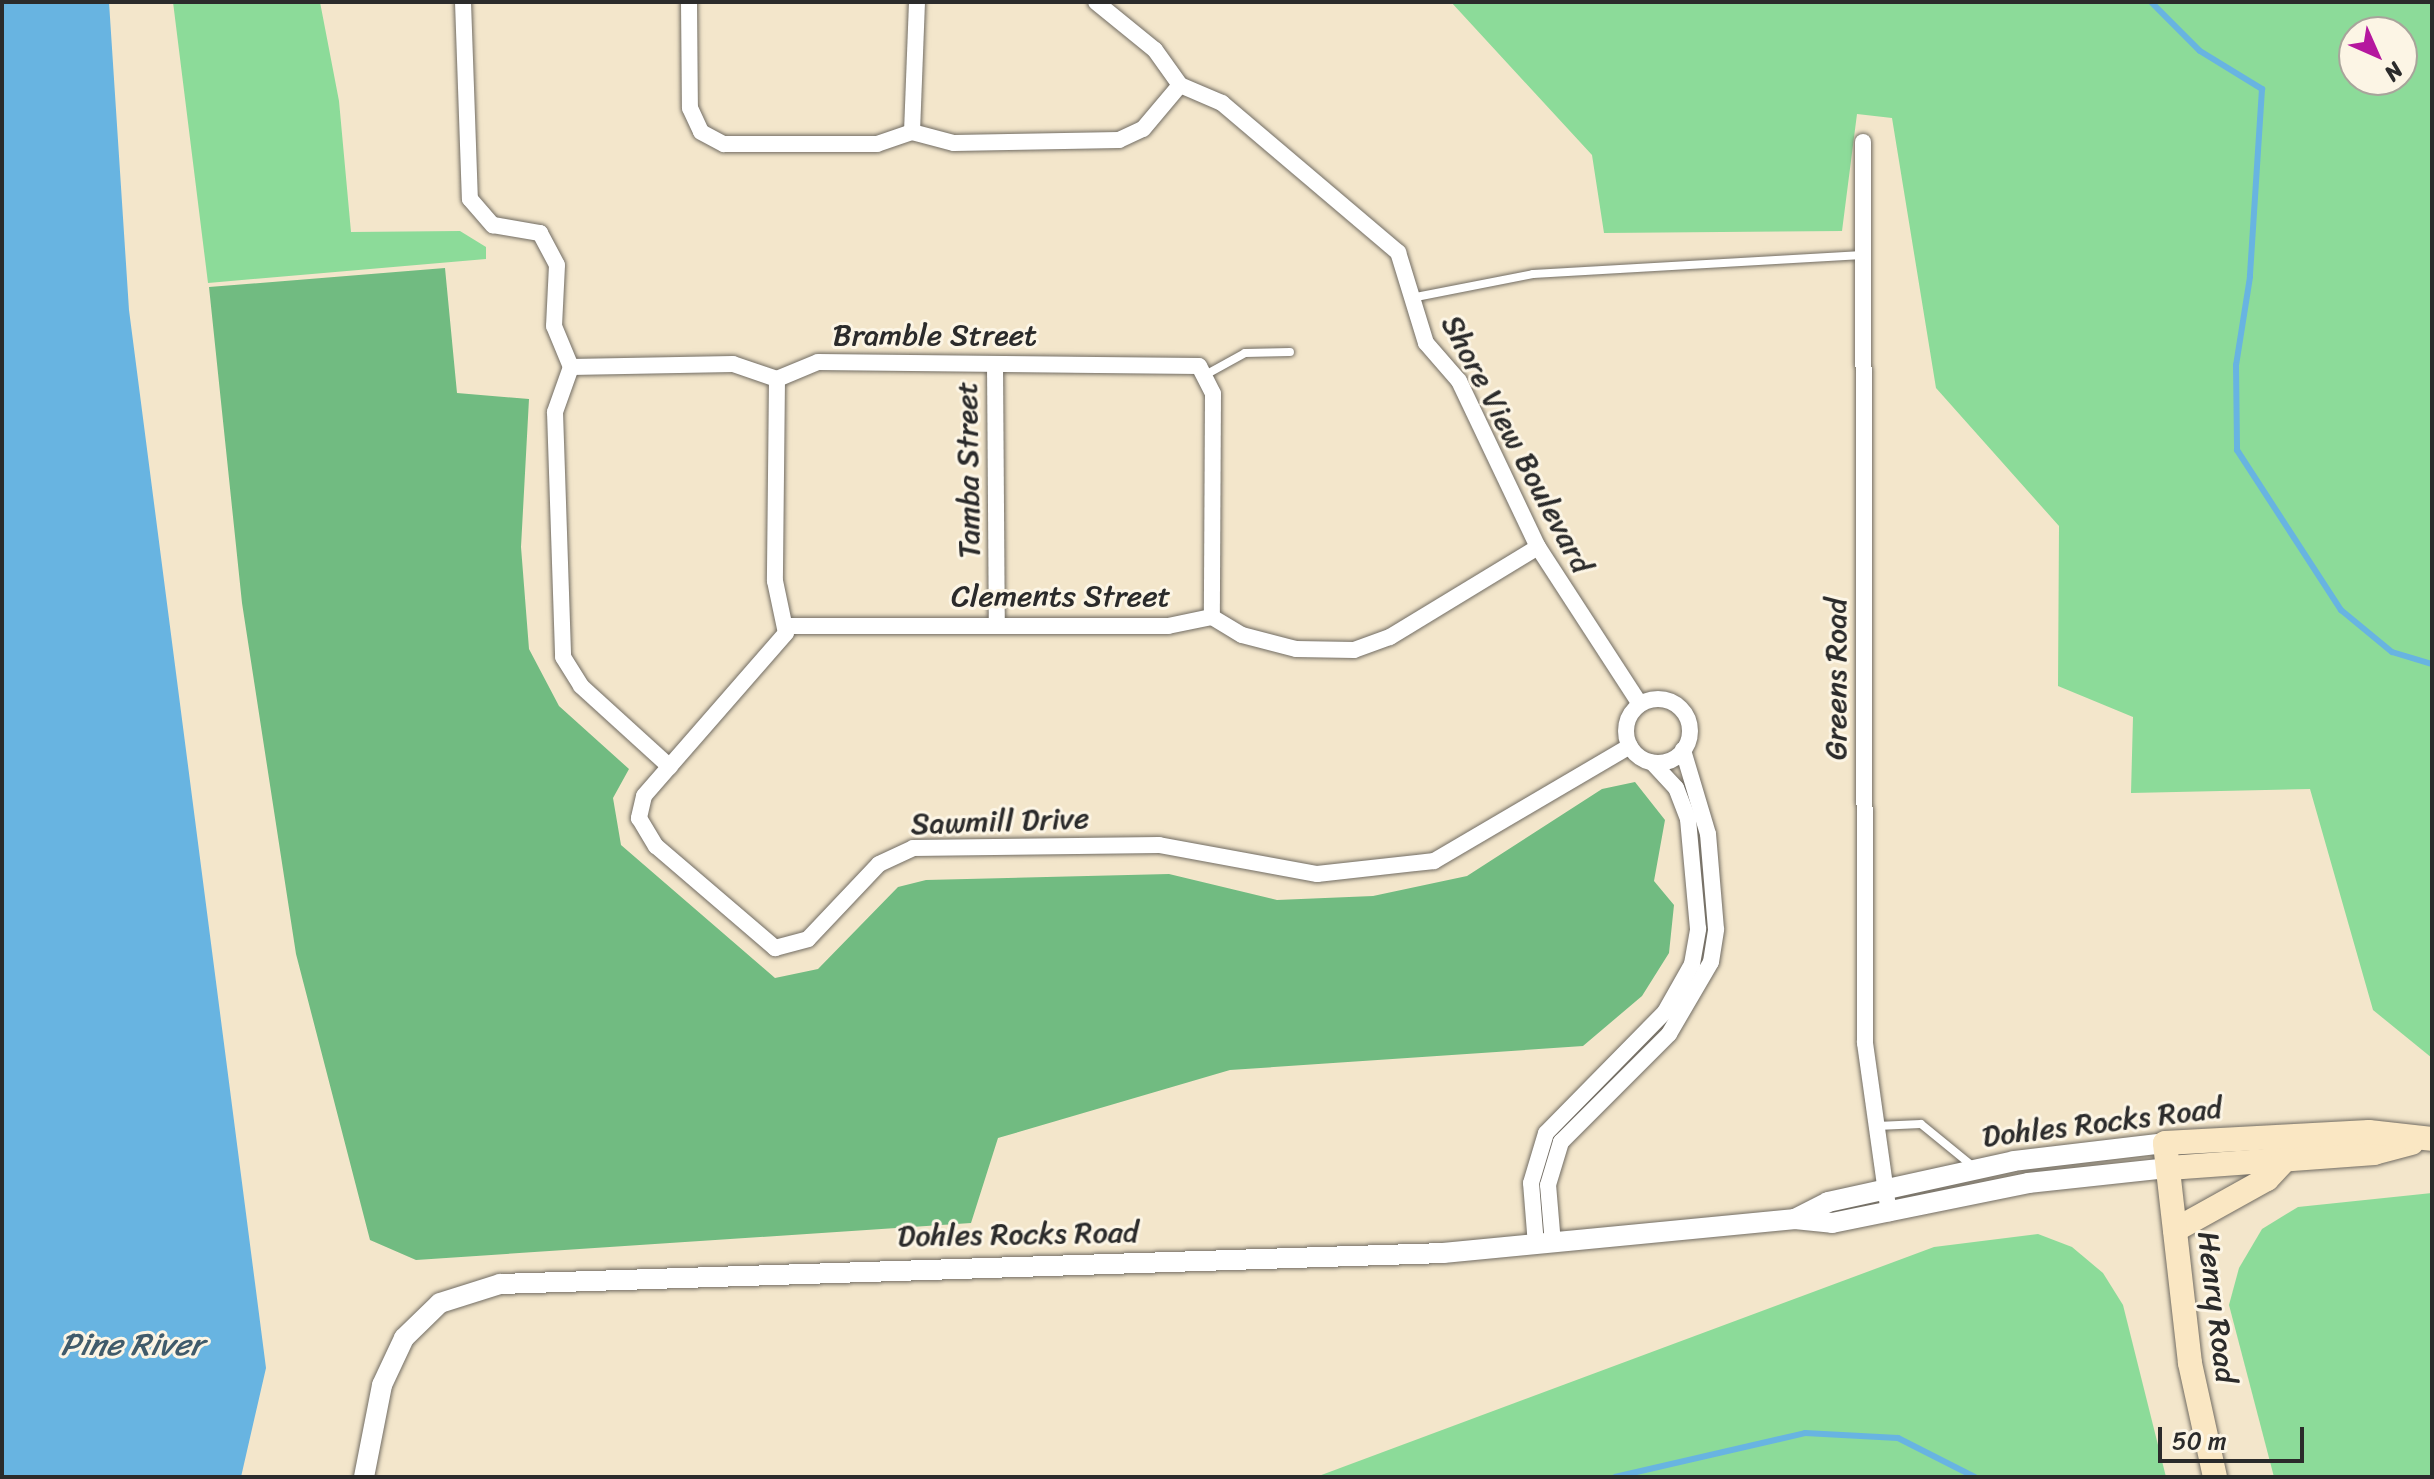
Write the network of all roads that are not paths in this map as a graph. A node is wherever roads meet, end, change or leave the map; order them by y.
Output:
1 (463, 2) edge
2 (689, 2) edge
3 (917, 2) edge
4 (1096, 2) edge
5 (1180, 85) junction
6 (912, 132) junction
7 (1863, 142) dead end
8 (1862, 255) junction
9 (1416, 297) junction
10 (1290, 352) dead end
11 (995, 364) junction
12 (571, 367) junction
13 (1207, 374) junction
14 (777, 379) junction
15 (1538, 547) junction
16 (1212, 617) junction
17 (997, 624) junction
18 (788, 626) junction
19 (1640, 704) junction
20 (1630, 746) junction
21 (1683, 750) junction
22 (1652, 762) junction
23 (670, 767) junction
24 (1872, 1126) junction
25 (2428, 1139) edge
26 (2165, 1143) junction
27 (2285, 1160) junction
28 (2169, 1168) junction
29 (1976, 1169) junction
30 (1885, 1189) junction
31 (1889, 1213) junction
32 (1795, 1219) junction
33 (2175, 1230) junction
34 (1544, 1245) junction
35 (364, 1477) edge
36 (2215, 1477) edge

1 - 12 street
2 - 6 street
3 - 6 street
4 - 5 street
5 - 6 street
5 - 9 street, Shore View Boulevard
7 - 8 street, Greens Road
8 - 9 lane
8 - 24 street, Greens Road
9 - 15 street, Shore View Boulevard
10 - 13 lane
11 - 13 street, Bramble Street
11 - 14 street, Bramble Street
11 - 17 street, Tamba Street
12 - 14 street
12 - 23 street
13 - 16 street
14 - 18 street
15 - 16 street, Clements Street
15 - 19 street, Shore View Boulevard
16 - 17 street, Clements Street
17 - 18 street, Clements Street
18 - 23 street, Sawmill Drive
19 - 20 street
19 - 21 street
20 - 22 street
20 - 23 street, Sawmill Drive
21 - 22 street
21 - 34 street
22 - 34 street
24 - 29 lane
24 - 30 street, Greens Road
25 - 26 main road, Dohles Rocks Road
25 - 27 main road, Dohles Rocks Road
26 - 28 main road, Henry Road
26 - 29 street, Dohles Rocks Road
27 - 28 main road, Dohles Rocks Road
27 - 33 main road
28 - 31 street, Dohles Rocks Road
28 - 33 main road, Henry Road
29 - 30 street, Dohles Rocks Road
30 - 31 street, Greens Road
30 - 32 street, Dohles Rocks Road
31 - 32 street, Dohles Rocks Road
32 - 34 street, Dohles Rocks Road
33 - 36 main road, Henry Road
34 - 35 street, Dohles Rocks Road

